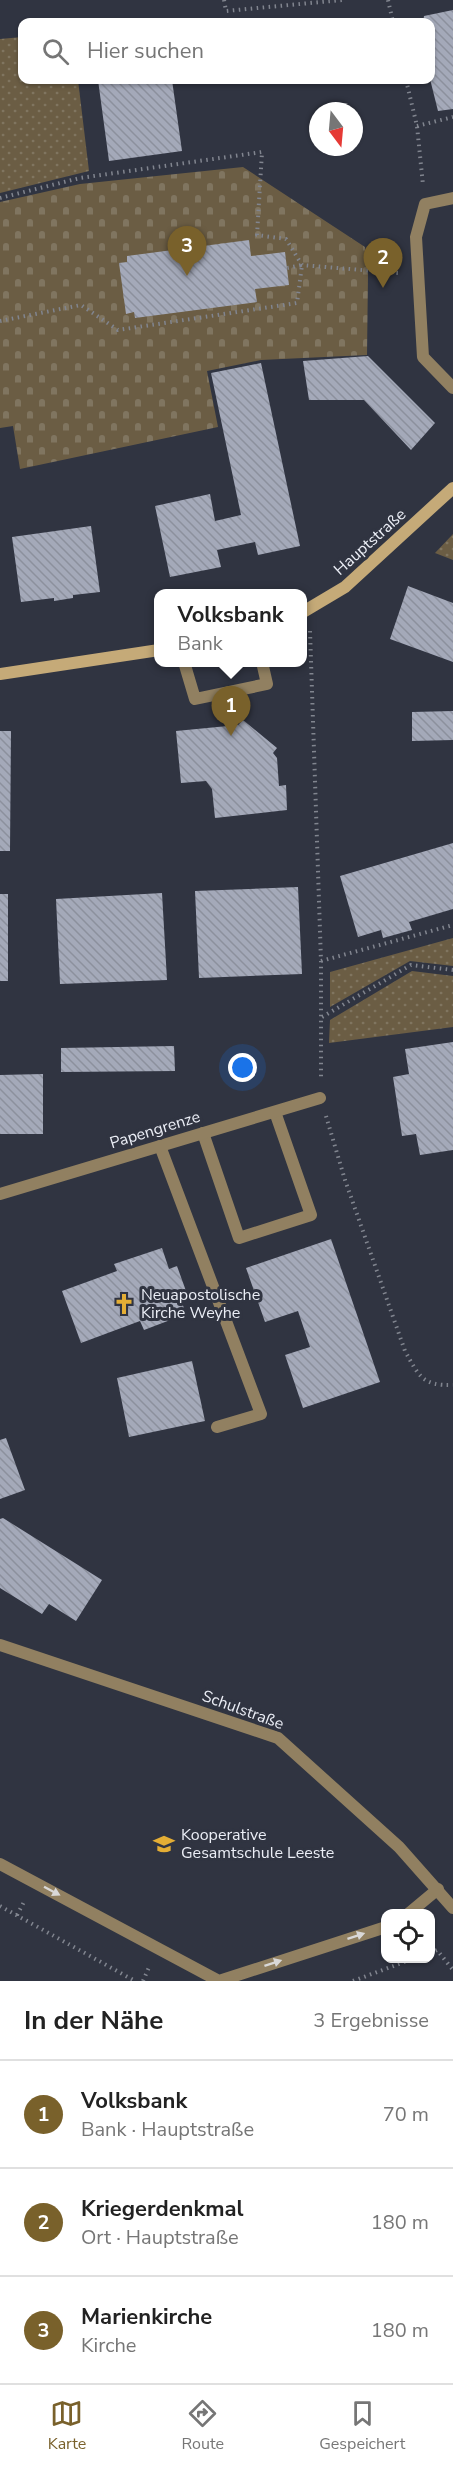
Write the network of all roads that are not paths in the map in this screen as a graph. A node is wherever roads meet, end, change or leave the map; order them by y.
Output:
1 (453, 198) edge
2 (453, 388) edge
3 (453, 488) edge
4 (307, 609) edge
5 (154, 651) edge
6 (185, 667) edge
7 (263, 667) edge
8 (0, 674) edge
9 (320, 1098) road end
10 (274, 1112) junction
11 (203, 1133) junction
12 (160, 1146) junction
13 (0, 1194) edge
14 (217, 1427) dead end
15 (0, 1645) edge
16 (0, 1864) edge
17 (438, 1889) junction
18 (453, 1908) edge
19 (414, 1909) edge
20 (381, 1929) edge
21 (219, 1981) edge

1 - 2 street
3 - 4 main road, Hauptstraße
5 - 8 main road
6 - 7 street
9 - 10 street, Papengrenze
10 - 11 street, Papengrenze
10 - 11 street
11 - 12 street, Papengrenze
12 - 13 street, Papengrenze
12 - 14 street
15 - 17 street, Schulstraße
16 -> 21 street
17 - 18 street, Schulstraße
17 - 19 street
21 -> 20 street

